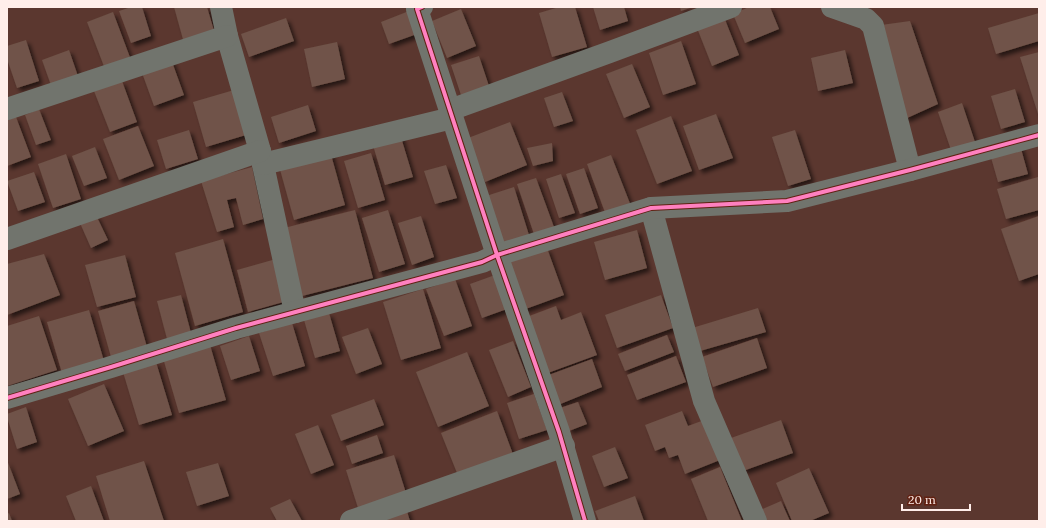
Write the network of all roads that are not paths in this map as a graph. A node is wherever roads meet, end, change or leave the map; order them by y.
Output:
1 (221, 7) edge
2 (731, 7) edge
3 (832, 7) edge
4 (418, 8) edge
5 (227, 36) junction
6 (7, 109) edge
7 (451, 114) junction
8 (1039, 135) edge
9 (261, 157) junction
10 (910, 170) junction
11 (651, 208) junction
12 (7, 239) edge
13 (497, 255) junction
14 (295, 312) junction
15 (7, 398) edge
16 (564, 446) junction
17 (351, 521) edge
18 (585, 521) edge
19 (756, 521) edge

1 - 5 street
2 - 7 street
3 - 10 street
4 - 7 street
5 - 6 street
5 - 9 street
7 - 9 street
7 - 13 street
8 - 10 street
9 - 12 street
9 - 14 street
10 - 11 street
11 - 13 street
11 - 19 street
13 - 14 street
13 - 16 street
14 - 15 street
16 - 17 street
16 - 18 street

